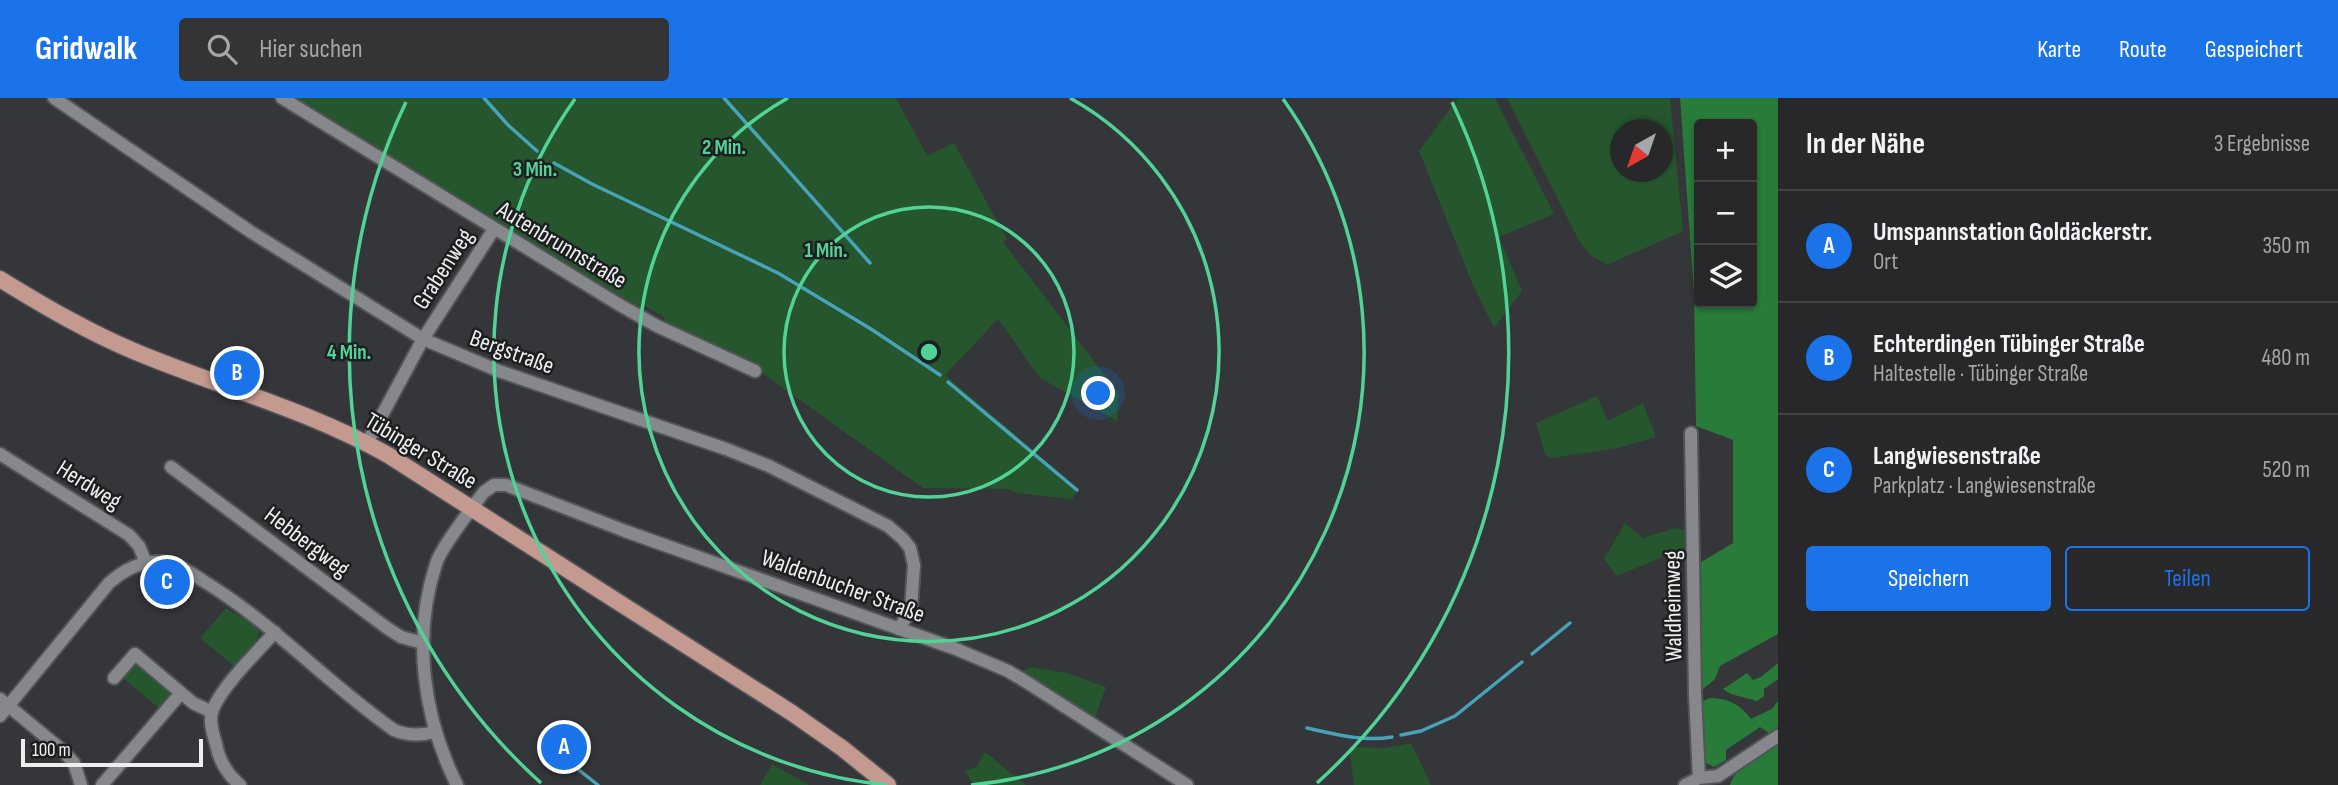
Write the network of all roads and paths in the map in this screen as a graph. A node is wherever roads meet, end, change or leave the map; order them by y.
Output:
1 (54, 98) edge
2 (282, 98) edge
3 (494, 229) junction
4 (0, 279) edge
5 (423, 339) junction
6 (755, 371) dead end
7 (1691, 433) dead end
8 (367, 443) junction
9 (0, 454) edge
10 (171, 467) dead end
11 (472, 509) junction
12 (146, 563) junction
13 (898, 629) junction
14 (275, 632) junction
15 (423, 643) junction
16 (114, 678) dead end
17 (181, 693) junction
18 (3, 707) edge
19 (212, 712) junction
20 (434, 732) junction
21 (1778, 736) edge
22 (1699, 778) junction
23 (78, 783) edge
24 (102, 785) edge
25 (240, 785) edge
26 (457, 785) edge
27 (888, 785) edge
28 (1187, 785) edge
29 (1685, 785) edge

1 - 5 street, Bergstraße
2 - 3 street, Autenbrunnstraße
3 - 5 street, Grabenweg
3 - 6 street, Autenbrunnstraße
4 - 8 main road, Tübinger Straße
5 - 8 street, Grabenweg
5 - 13 street, Bergstraße
7 - 22 street, Waldheimweg
8 - 11 main road, Tübinger Straße
9 - 12 street, Herdweg
10 - 15 street, Hebbergweg
11 - 13 street, Waldenbucher Straße
11 - 15 street, Waldenbucher Straße
11 - 27 main road, Tübinger Straße
12 - 14 street
12 - 18 street
13 - 28 street, Waldenbucher Straße
14 - 19 street
14 - 20 street
15 - 20 street, Waldenbucher Straße
16 - 17 street
17 - 19 street
17 - 24 street
18 - 23 street
19 - 25 street
20 - 26 street, Waldenbucher Straße
21 - 22 street
22 - 29 street

